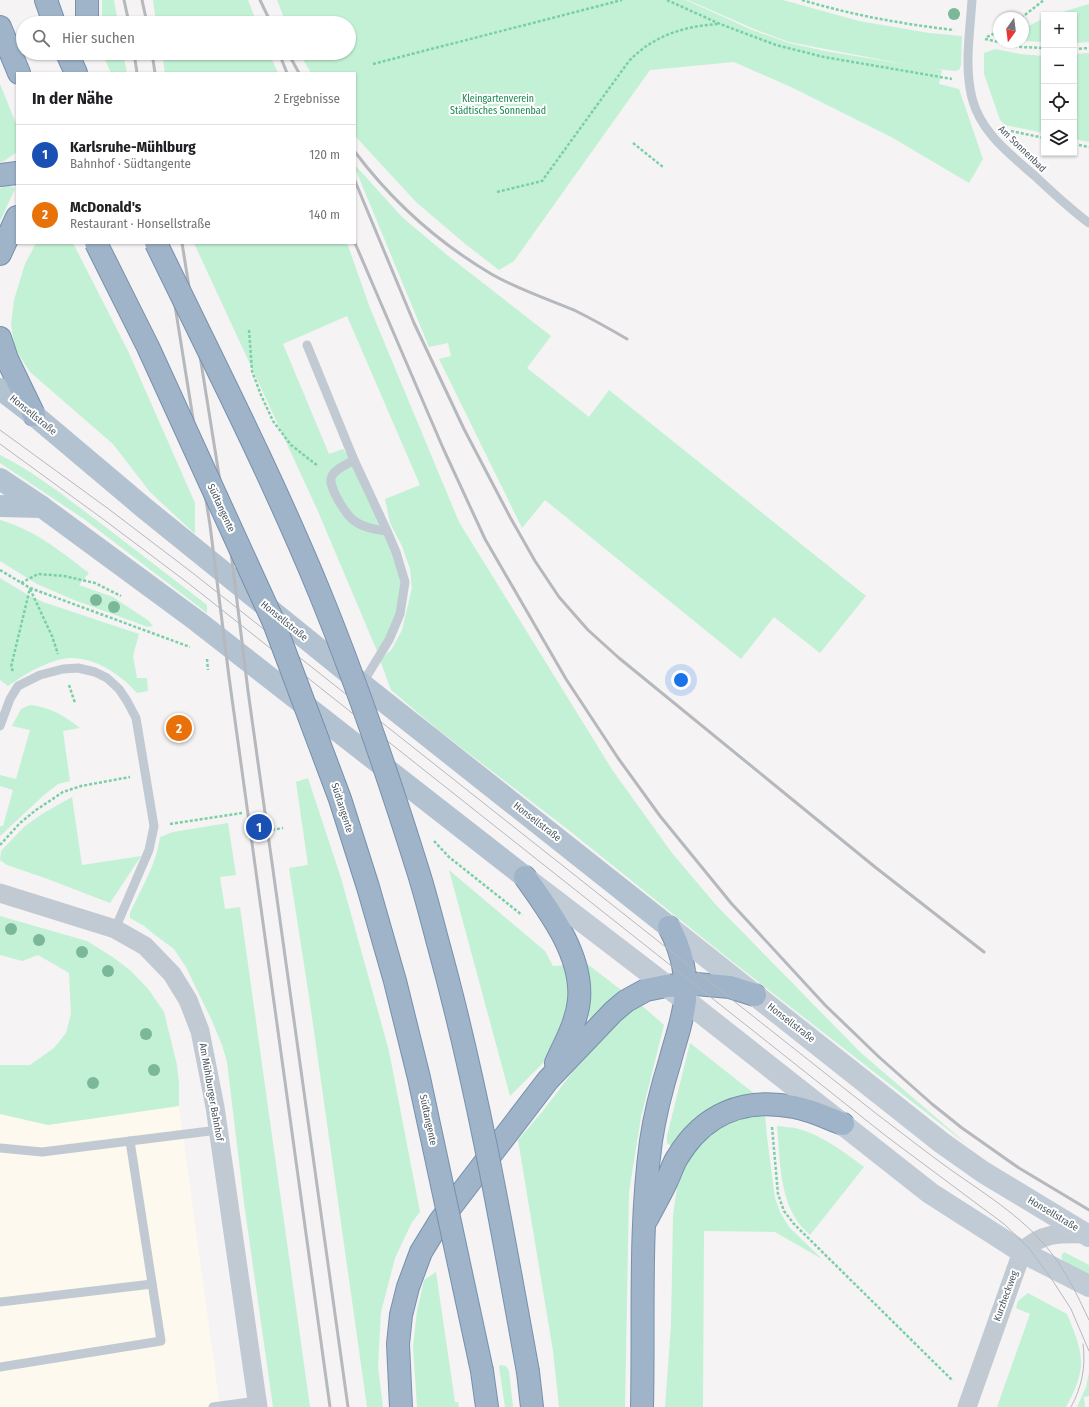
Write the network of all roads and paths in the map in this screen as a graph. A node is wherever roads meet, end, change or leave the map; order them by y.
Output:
1 (46, 0) edge
2 (87, 0) edge
3 (622, 0) edge
4 (667, 0) edge
5 (802, 0) edge
6 (972, 0) edge
7 (1044, 0) edge
8 (1029, 12) edge
9 (52, 16) edge
10 (87, 16) edge
11 (720, 24) junction
12 (0, 27) edge
13 (993, 33) edge
14 (969, 34) junction
15 (993, 41) edge
16 (1029, 47) edge
17 (1041, 48) edge
18 (1089, 48) edge
19 (1077, 49) edge
20 (71, 60) edge
21 (80, 60) edge
22 (373, 64) dead end
23 (19, 72) edge
24 (77, 72) edge
25 (77, 72) edge
26 (969, 82) junction
27 (986, 129) junction
28 (1041, 137) edge
29 (634, 143) dead end
30 (1077, 145) edge
31 (1089, 147) edge
32 (663, 167) dead end
33 (16, 173) edge
34 (0, 175) edge
35 (497, 192) dead end
36 (16, 219) edge
37 (1089, 223) edge
38 (96, 244) edge
39 (156, 244) edge
40 (0, 254) edge
41 (249, 330) dead end
42 (0, 338) edge
43 (307, 345) dead end
44 (0, 389) edge
45 (34, 415) junction
46 (354, 460) junction
47 (332, 476) junction
48 (0, 479) edge
49 (0, 506) edge
50 (42, 507) junction
51 (387, 531) junction
52 (0, 570) edge
53 (21, 583) junction
54 (30, 588) junction
55 (123, 597) dead end
56 (193, 648) dead end
57 (208, 666) dead end
58 (63, 669) junction
59 (208, 670) dead end
60 (362, 684) junction
61 (18, 686) junction
62 (75, 703) dead end
63 (1, 724) edge
64 (145, 775) junction
65 (242, 813) dead end
66 (154, 826) junction
67 (283, 828) dead end
68 (272, 830) dead end
69 (0, 845) edge
70 (449, 857) dead end
71 (525, 877) junction
72 (0, 893) edge
73 (527, 920) dead end
74 (669, 927) junction
75 (115, 929) junction
76 (678, 990) junction
77 (755, 994) junction
78 (548, 1080) junction
79 (771, 1123) dead end
80 (843, 1124) junction
81 (218, 1130) junction
82 (130, 1141) junction
83 (0, 1148) edge
84 (643, 1225) junction
85 (1088, 1235) edge
86 (1022, 1252) junction
87 (152, 1284) junction
88 (1089, 1286) edge
89 (0, 1302) edge
90 (0, 1367) edge
91 (969, 1400) edge
92 (257, 1404) edge
93 (213, 1407) edge
94 (401, 1407) edge
95 (487, 1407) edge
96 (532, 1407) edge
97 (642, 1407) edge

1 - 9 highway
2 - 10 highway
3 - 22 path
4 - 11 path
5 - 14 path
6 - 14 lane, Am Sonnenbad
7 - 8 path
11 - 26 path
11 - 35 path
12 - 23 highway
13 - 15 path
14 - 26 lane, Am Sonnenbad
16 - 17 path
18 - 19 path
20 - 24 highway
21 - 25 highway
26 - 27 lane, Am Sonnenbad
27 - 28 path
27 - 37 lane, Am Sonnenbad
29 - 32 path
30 - 31 path
33 - 34 highway
36 - 40 highway
38 - 95 highway, Südtangente, bridge
39 - 96 highway, bridge
41 - 47 path
42 - 45 highway
43 - 46 lane
44 - 45 main road, Honsellstraße
45 - 60 main road, Honsellstraße
46 - 47 lane
46 - 51 lane
47 - 51 lane
48 - 50 main road
49 - 50 main road
50 - 71 main road
51 - 60 lane
52 - 53 path
53 - 54 path
53 - 55 path
54 - 56 path
54 - 58 path
54 - 61 path
57 - 59 path
58 - 61 lane
58 - 62 path
58 - 64 lane
60 - 74 main road, Honsellstraße
61 - 63 lane
64 - 66 lane
64 - 69 path
65 - 66 path
66 - 75 lane
67 - 68 path
70 - 73 path
71 - 76 main road
71 - 78 highway
72 - 75 street, Am Mühlburger Bahnhof
74 - 76 highway
74 - 77 main road, Honsellstraße
75 - 81 street, Am Mühlburger Bahnhof
76 - 77 highway
76 - 78 highway
76 - 80 main road
76 - 84 highway
77 - 85 main road, Honsellstraße
78 - 94 highway
79 - 91 path
80 - 84 highway
80 - 86 main road
81 - 82 lane
81 - 92 street, Am Mühlburger Bahnhof
82 - 83 lane
82 - 87 lane
84 - 97 highway
85 - 86 street
86 - 88 main road
86 - 91 street, Kurzheckweg
87 - 89 lane
87 - 90 lane
92 - 93 lane

